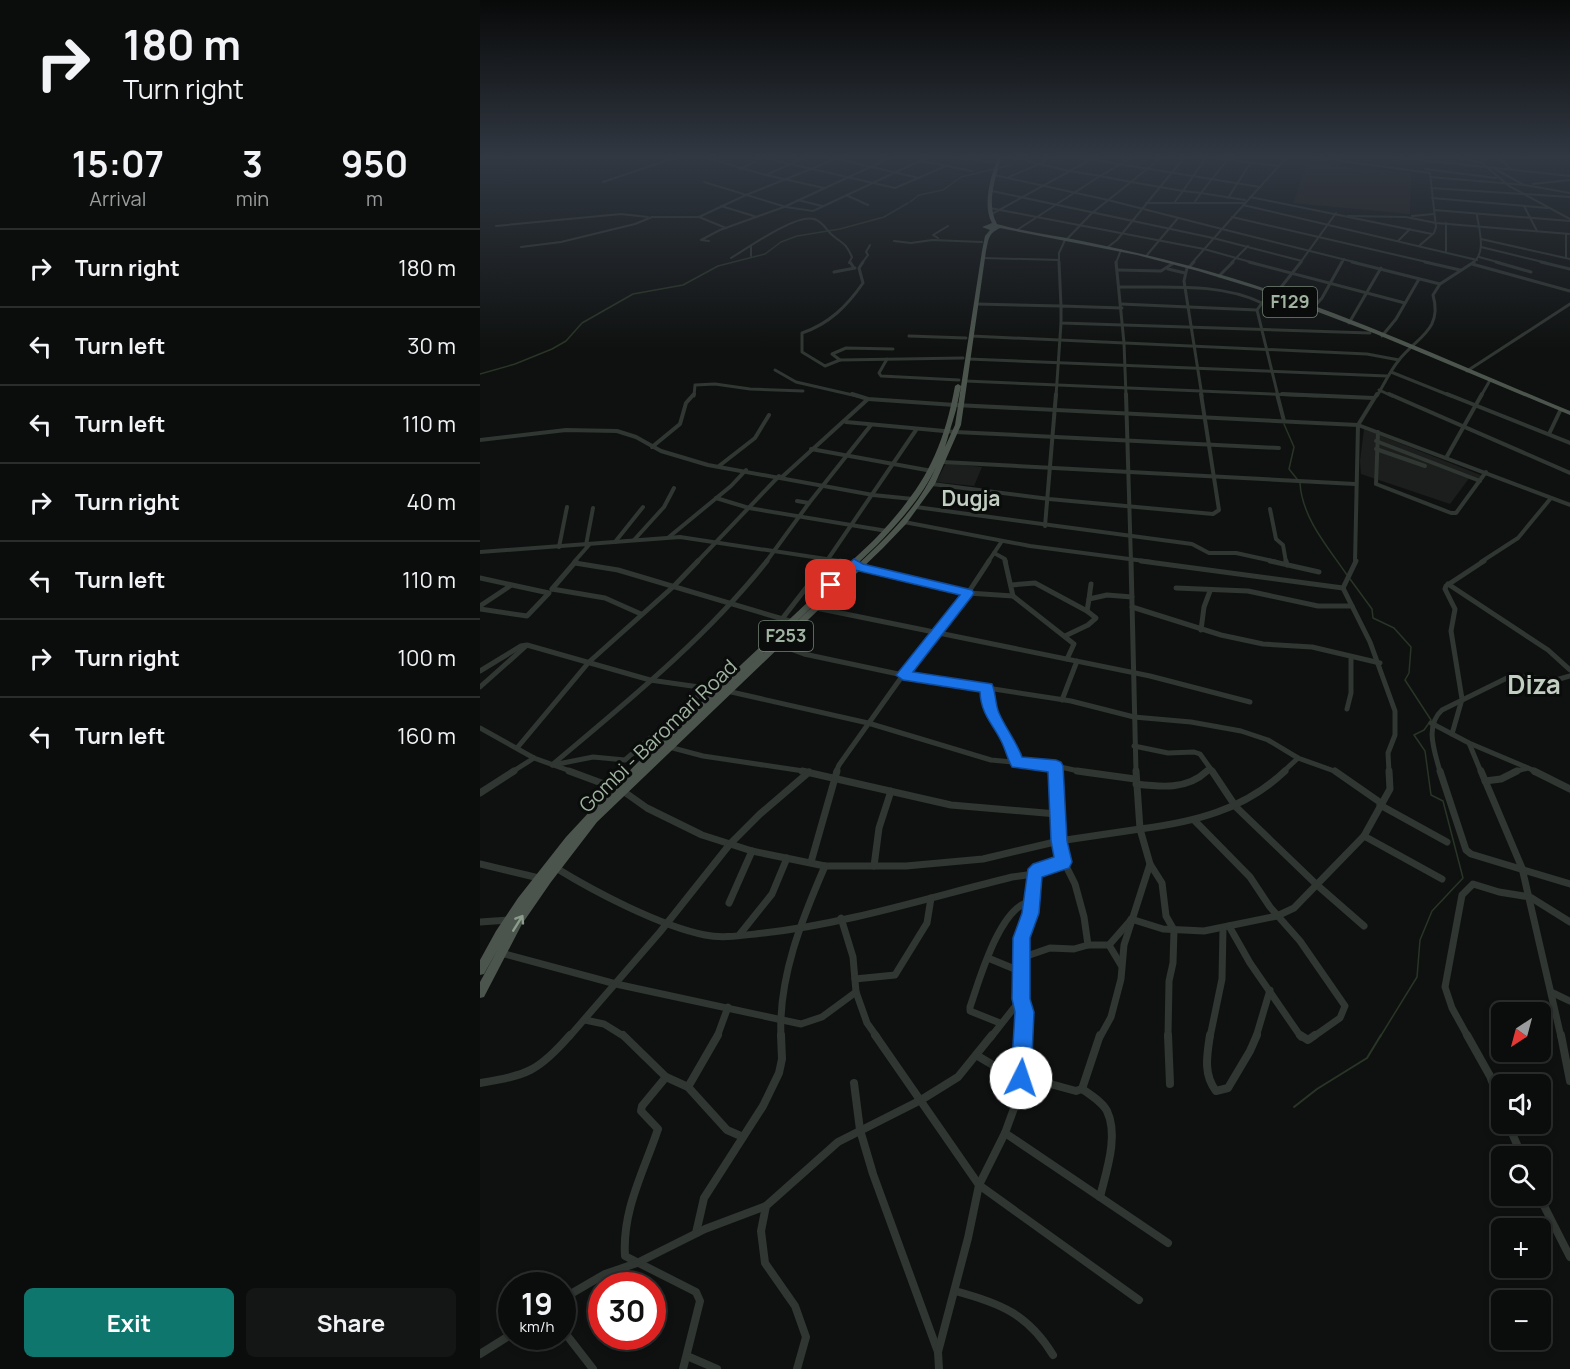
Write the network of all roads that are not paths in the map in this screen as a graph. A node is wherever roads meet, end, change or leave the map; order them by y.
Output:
1 (549, 221) edge
2 (642, 221) edge
3 (709, 221) edge
4 (748, 221) edge
5 (797, 221) edge
6 (819, 221) edge
7 (991, 221) edge
8 (992, 221) edge
9 (1031, 221) edge
10 (1058, 221) edge
11 (1084, 221) edge
12 (1130, 221) edge
13 (1135, 221) edge
14 (1176, 221) edge
15 (1190, 221) edge
16 (1229, 221) edge
17 (1250, 221) edge
18 (1315, 221) edge
19 (1329, 221) edge
20 (1371, 221) edge
21 (1425, 221) edge
22 (1478, 221) edge
23 (1531, 221) edge
24 (1436, 223) junction
25 (1446, 223) junction
26 (1326, 224) junction
27 (1080, 225) junction
28 (496, 226) dead end
29 (734, 226) junction
30 (948, 226) dead end
31 (1478, 226) junction
32 (726, 228) junction
33 (992, 228) junction
34 (738, 229) dead end
35 (1169, 229) junction
36 (1222, 229) junction
37 (1410, 229) junction
38 (1017, 230) junction
39 (1537, 231) junction
40 (1123, 232) junction
41 (1432, 234) junction
42 (1568, 234) edge
43 (1318, 236) junction
44 (1213, 238) junction
45 (1066, 239) junction
46 (1160, 239) junction
47 (1481, 239) junction
48 (938, 240) junction
49 (709, 241) dead end
50 (1398, 241) junction
51 (894, 242) dead end
52 (982, 242) junction
53 (870, 245) dead end
54 (1248, 246) junction
55 (1419, 246) junction
56 (521, 247) dead end
57 (751, 247) junction
58 (1108, 247) junction
59 (1481, 247) junction
60 (1204, 249) junction
61 (1120, 250) junction
62 (1309, 250) junction
63 (1446, 252) junction
64 (1146, 255) junction
65 (751, 256) dead end
66 (731, 258) dead end
67 (983, 258) junction
68 (1237, 258) junction
69 (1478, 258) junction
70 (1344, 259) junction
71 (1568, 259) edge
72 (1059, 260) junction
73 (1302, 261) junction
74 (1172, 264) junction
75 (1472, 264) junction
76 (854, 268) junction
77 (860, 268) junction
78 (1381, 268) junction
79 (1168, 269) junction
80 (1187, 269) junction
81 (1570, 269) edge
82 (1118, 270) junction
83 (1460, 270) junction
84 (834, 272) dead end
85 (1292, 274) junction
86 (1219, 276) junction
87 (1526, 278) junction
88 (1419, 279) junction
89 (1440, 284) junction
90 (1330, 285) junction
91 (1119, 287) junction
92 (1186, 289) junction
93 (1570, 291) edge
94 (1366, 294) junction
95 (1275, 295) junction
96 (975, 301) junction
97 (1262, 303) junction
98 (1405, 303) junction
99 (1061, 306) junction
100 (1122, 306) junction
101 (1188, 307) junction
102 (1569, 307) edge
103 (1313, 308) junction
104 (1257, 310) junction
105 (1061, 323) junction
106 (1349, 323) junction
107 (1123, 324) junction
108 (1191, 326) junction
109 (1261, 329) junction
110 (1370, 333) junction
111 (909, 336) dead end
112 (1382, 336) junction
113 (969, 337) junction
114 (1059, 340) junction
115 (1124, 343) junction
116 (1194, 346) junction
117 (893, 349) dead end
118 (1410, 349) junction
119 (1268, 350) junction
120 (965, 358) junction
121 (887, 359) junction
122 (840, 360) junction
123 (1399, 360) junction
124 (1057, 362) junction
125 (1125, 366) junction
126 (1197, 368) junction
127 (775, 370) dead end
128 (1273, 370) junction
129 (1467, 371) junction
130 (1391, 372) junction
131 (1387, 376) junction
132 (962, 381) junction
133 (1489, 382) junction
134 (1057, 386) junction
135 (1125, 389) junction
136 (803, 390) dead end
137 (1379, 390) junction
138 (1201, 392) junction
139 (1278, 394) junction
140 (1374, 398) junction
141 (868, 399) junction
142 (1475, 404) junction
143 (959, 406) junction
144 (1055, 410) junction
145 (1560, 411) junction
146 (1126, 414) junction
147 (1570, 414) edge
148 (769, 415) dead end
149 (1205, 417) junction
150 (1284, 421) junction
151 (846, 422) junction
152 (871, 425) junction
153 (1358, 425) junction
154 (1464, 426) junction
155 (916, 430) junction
156 (952, 432) junction
157 (1378, 432) junction
158 (1549, 435) junction
159 (1053, 438) junction
160 (480, 440) edge
161 (1127, 441) junction
162 (1376, 441) junction
163 (1570, 443) edge
164 (1209, 446) junction
165 (651, 447) junction
166 (1279, 448) dead end
167 (811, 449) junction
168 (1376, 449) junction
169 (846, 456) junction
170 (1446, 458) junction
171 (943, 462) junction
172 (893, 464) junction
173 (719, 466) junction
174 (1425, 466) dead end
175 (1050, 467) junction
176 (746, 470) junction
177 (1128, 470) junction
178 (932, 471) junction
179 (1486, 472) junction
180 (1570, 473) edge
181 (1213, 475) junction
182 (781, 476) junction
183 (1480, 481) junction
184 (932, 484) junction
185 (1355, 484) junction
186 (822, 485) junction
187 (675, 488) dead end
188 (873, 495) junction
189 (716, 498) junction
190 (1551, 498) junction
191 (1049, 499) junction
192 (797, 501) dead end
193 (809, 503) junction
194 (914, 503) junction
195 (1570, 505) edge
196 (567, 507) dead end
197 (643, 507) dead end
198 (1130, 507) junction
199 (592, 508) dead end
200 (749, 508) junction
201 (1270, 509) dead end
202 (799, 516) junction
203 (904, 522) junction
204 (852, 525) junction
205 (1045, 526) junction
206 (887, 531) junction
207 (669, 537) junction
208 (1130, 537) junction
209 (634, 540) junction
210 (1002, 541) junction
211 (615, 542) junction
212 (717, 542) junction
213 (588, 545) junction
214 (559, 547) junction
215 (774, 551) junction
216 (480, 552) edge
217 (994, 553) junction
218 (829, 558) junction
219 (1131, 560) junction
220 (575, 563) junction
221 (857, 565) junction
222 (1287, 565) junction
223 (1319, 572) dead end
224 (480, 578) edge
225 (1091, 584) dead end
226 (1448, 584) junction
227 (1011, 585) junction
228 (510, 586) junction
229 (674, 586) junction
230 (1176, 588) dead end
231 (1342, 588) junction
232 (550, 591) junction
233 (1210, 591) junction
234 (968, 593) junction
235 (1013, 596) junction
236 (1132, 597) junction
237 (1089, 599) junction
238 (732, 603) junction
239 (1352, 606) junction
240 (480, 607) edge
241 (1132, 607) junction
242 (816, 608) junction
243 (1086, 611) junction
244 (641, 614) junction
245 (782, 619) junction
246 (795, 623) junction
247 (1201, 630) junction
248 (936, 632) junction
249 (1065, 636) junction
250 (777, 644) junction
251 (527, 645) junction
252 (1351, 658) junction
253 (1067, 659) junction
254 (1077, 661) junction
255 (589, 662) junction
256 (1380, 663) junction
257 (1570, 670) edge
258 (480, 671) edge
259 (1133, 673) junction
260 (903, 675) junction
261 (1570, 676) edge
262 (650, 680) junction
263 (480, 687) edge
264 (708, 688) junction
265 (987, 688) junction
266 (723, 691) junction
267 (1462, 699) junction
268 (1062, 700) junction
269 (1250, 702) dead end
270 (1347, 709) dead end
271 (1134, 717) junction
272 (868, 723) junction
273 (1431, 723) junction
274 (480, 728) edge
275 (1452, 734) junction
276 (1469, 743) junction
277 (665, 746) junction
278 (1134, 746) junction
279 (517, 748) junction
280 (534, 758) junction
281 (1298, 758) junction
282 (1017, 763) junction
283 (552, 765) junction
284 (1056, 766) junction
285 (1210, 768) junction
286 (1527, 768) junction
287 (809, 772) junction
288 (834, 778) junction
289 (1135, 781) junction
290 (1485, 781) junction
291 (1570, 789) edge
292 (619, 790) junction
293 (891, 791) junction
294 (480, 793) edge
295 (1381, 804) junction
296 (1236, 807) junction
297 (1057, 814) junction
298 (1195, 821) junction
299 (1140, 829) junction
300 (1364, 836) junction
301 (1059, 841) junction
302 (1447, 842) dead end
303 (729, 844) junction
304 (752, 851) junction
305 (787, 858) junction
306 (811, 862) junction
307 (1064, 862) junction
308 (480, 864) edge
309 (1150, 864) junction
310 (825, 866) junction
311 (874, 866) junction
312 (492, 868) junction
313 (556, 868) junction
314 (1522, 868) junction
315 (480, 869) edge
316 (1034, 874) junction
317 (537, 878) junction
318 (546, 879) junction
319 (1442, 879) dead end
320 (1570, 884) edge
321 (1317, 885) junction
322 (1530, 897) junction
323 (931, 898) junction
324 (1030, 902) junction
325 (729, 903) dead end
326 (1277, 916) junction
327 (841, 918) junction
328 (509, 920) junction
329 (1131, 920) junction
330 (480, 922) edge
331 (667, 922) junction
332 (1570, 922) edge
333 (1364, 926) dead end
334 (1226, 927) junction
335 (798, 929) junction
336 (1174, 930) junction
337 (740, 934) junction
338 (1088, 945) junction
339 (1109, 945) junction
340 (500, 953) junction
341 (1021, 957) junction
342 (988, 958) junction
343 (1121, 965) junction
344 (480, 970) edge
345 (1022, 972) junction
346 (855, 979) junction
347 (616, 984) junction
348 (1270, 990) junction
349 (856, 992) junction
350 (480, 993) edge
351 (1553, 993) junction
352 (1021, 999) junction
353 (1570, 1001) edge
354 (728, 1007) junction
355 (781, 1018) junction
356 (585, 1020) junction
357 (999, 1023) junction
358 (976, 1055) junction
359 (666, 1077) junction
360 (1021, 1078) junction
361 (1491, 1079) edge
362 (1570, 1081) edge
363 (480, 1083) edge
364 (854, 1083) dead end
365 (1170, 1084) dead end
366 (688, 1088) junction
367 (1082, 1089) junction
368 (921, 1100) junction
369 (860, 1130) junction
370 (1005, 1133) junction
371 (743, 1137) junction
372 (979, 1185) junction
373 (1101, 1197) junction
374 (766, 1206) junction
375 (1544, 1206) edge
376 (696, 1233) junction
377 (1168, 1243) dead end
378 (1570, 1257) edge
379 (637, 1263) junction
380 (576, 1291) edge
381 (954, 1291) junction
382 (1139, 1300) dead end
383 (498, 1344) edge
384 (576, 1347) edge
385 (938, 1352) junction
386 (480, 1354) edge
387 (1053, 1355) dead end
388 (687, 1356) junction
389 (593, 1369) edge
390 (683, 1369) edge
391 (717, 1369) edge
392 (797, 1369) edge
393 (939, 1369) edge

1 - 28 street
2 - 56 street
3 - 32 street
4 - 29 street
5 - 57 street
6 - 76 street
7 - 33 main road, Gombi - Baromari Road / F253
8 - 33 main road, Gombi - Baromari Road / F253
9 - 38 street
10 - 27 street
11 - 27 street
12 - 40 street
13 - 35 street
14 - 35 street
15 - 36 street
16 - 36 street
17 - 43 street
18 - 26 street
19 - 26 street
20 - 37 street
21 - 24 street
22 - 31 street
23 - 39 street
24 - 25 street
24 - 41 street
25 - 31 street
25 - 63 street
26 - 43 street
26 - 50 street
27 - 40 street
27 - 45 street
29 - 32 street
29 - 34 street
30 - 48 street
31 - 39 street
31 - 47 street
32 - 49 street
33 - 38 main road, F129
33 - 45 main road, F129
33 - 52 main road, Gombi - Baromari Road / F253
33 - 67 main road, Gombi - Baromari Road / F253
35 - 44 street
35 - 46 street
36 - 44 street
36 - 62 street
37 - 41 street
37 - 50 street
38 - 45 main road, F129
39 - 42 street
40 - 46 street
40 - 58 street
41 - 55 street
42 - 71 street
43 - 62 street
43 - 83 street
44 - 54 street
44 - 60 street
45 - 58 main road, F129
45 - 61 main road, F129
45 - 72 street
46 - 60 street
46 - 64 street
47 - 59 street
47 - 71 street
48 - 51 street
48 - 52 street
50 - 55 street
52 - 96 main road, Gombi - Baromari Road / F253
53 - 77 street
54 - 68 street
54 - 73 street
55 - 63 street
57 - 65 street
57 - 66 street
58 - 61 main road, F129
59 - 69 street
59 - 81 street
60 - 68 street
60 - 80 street
61 - 64 main road, F129
61 - 74 main road, F129
61 - 82 street
62 - 70 street
62 - 73 street
63 - 69 street
64 - 80 main road, F129
67 - 72 street
67 - 96 main road, Gombi - Baromari Road / F253
68 - 85 street
68 - 86 street
69 - 75 street
69 - 87 street
70 - 78 street
70 - 90 street
72 - 99 street
73 - 85 street
74 - 79 street
74 - 80 main road, F129
75 - 83 street
75 - 87 street
76 - 77 street
76 - 84 street
77 - 122 street
78 - 88 street
78 - 94 street
79 - 80 street
79 - 82 street
80 - 86 main road, F129
80 - 92 street
80 - 95 main road, F129
82 - 91 street
83 - 89 street
85 - 90 street
85 - 95 street
86 - 95 main road, F129
87 - 93 street
88 - 89 street
88 - 98 street
89 - 118 street
90 - 94 street
90 - 103 street
91 - 92 street
91 - 100 street
92 - 97 street
92 - 101 street
94 - 98 street
94 - 106 street
95 - 97 street
95 - 103 main road, F129
95 - 110 main road, F129
96 - 99 street
96 - 113 main road, Gombi - Baromari Road / F253
97 - 104 street
98 - 112 street
99 - 100 street
99 - 105 street
100 - 101 street
100 - 107 street
101 - 104 street
101 - 108 street
102 - 129 street
103 - 106 main road, F129
104 - 109 street
105 - 107 street
105 - 114 street
106 - 112 main road, F129
107 - 108 street
107 - 115 street
108 - 109 street
108 - 116 street
109 - 110 street
109 - 119 street
110 - 118 main road, F129
111 - 113 street
112 - 118 main road, F129
113 - 114 street
113 - 120 main road, Gombi - Baromari Road / F253
114 - 115 street
114 - 124 street
115 - 116 street
115 - 125 street
116 - 119 street
116 - 126 street
117 - 122 street
118 - 123 street
118 - 129 main road, F129
118 - 133 main road, F129
119 - 123 street
119 - 128 street
120 - 121 street
120 - 124 street
120 - 132 main road, Gombi - Baromari Road / F253
121 - 122 street
121 - 132 street
123 - 130 street
124 - 125 street
124 - 134 street
125 - 126 street
125 - 135 street
126 - 128 street
126 - 138 street
127 - 141 street
128 - 131 street
128 - 139 street
129 - 147 main road, F129
130 - 131 street
130 - 142 street
131 - 137 street
132 - 134 street
132 - 143 main road, Gombi - Baromari Road / F253
133 - 142 street
133 - 145 main road, F129
134 - 135 street
134 - 144 street
135 - 138 street
135 - 146 street
136 - 165 street
137 - 140 street
137 - 154 street
138 - 139 street
138 - 149 street
139 - 140 street
139 - 150 street
140 - 153 street
141 - 143 street
141 - 151 street
142 - 154 street
142 - 158 street
143 - 144 street
143 - 156 main road, Gombi - Baromari Road / F253
144 - 146 street
144 - 159 street
145 - 147 main road, F129
145 - 158 street
146 - 149 street
146 - 161 street
148 - 173 street
149 - 150 street
149 - 164 street
150 - 153 street
151 - 152 street
151 - 167 street
152 - 155 street
152 - 169 street
153 - 157 street
153 - 185 street
154 - 170 street
154 - 180 street
155 - 156 street
155 - 172 street
156 - 159 street
156 - 171 main road, Gombi - Baromari Road / F253
156 - 178 main road, Gombi - Baromari Road / F253
157 - 162 street
157 - 170 street
158 - 163 street
159 - 161 street
159 - 175 street
160 - 165 street
161 - 164 street
161 - 177 street
162 - 168 street
162 - 183 street
164 - 166 street
164 - 181 street
165 - 173 street
167 - 169 street
167 - 182 street
168 - 174 street
168 - 183 street
169 - 172 street
169 - 186 street
170 - 179 street
171 - 175 street
171 - 184 main road, Gombi - Baromari Road / F253
172 - 178 street
172 - 188 street
173 - 176 street
175 - 177 street
175 - 191 street
176 - 182 street
176 - 189 street
177 - 181 street
177 - 198 street
178 - 194 main road, Gombi - Baromari Road / F253
179 - 183 street
179 - 190 street
181 - 185 street
181 - 198 street
182 - 186 street
182 - 200 street
184 - 191 street
184 - 194 main road, Gombi - Baromari Road / F253
185 - 231 street
186 - 188 street
186 - 193 street
187 - 209 street
188 - 194 street
188 - 204 street
189 - 200 street
189 - 207 street
190 - 195 street
190 - 226 street
191 - 198 street
191 - 205 street
192 - 193 street
193 - 202 street
194 - 203 main road, Gombi - Baromari Road / F253
194 - 205 street
194 - 206 main road, Gombi - Baromari Road / F253
196 - 214 street
197 - 211 street
198 - 208 street
199 - 213 street
200 - 202 street
200 - 212 street
201 - 222 street
202 - 204 street
202 - 215 street
203 - 210 street
203 - 221 main road, Gombi - Baromari Road / F253
204 - 206 street
204 - 218 street
205 - 208 street
206 - 221 main road, Gombi - Baromari Road / F253
207 - 209 street
207 - 212 street
208 - 219 street
208 - 222 street
209 - 211 street
210 - 217 street
210 - 219 street
211 - 213 street
212 - 215 street
212 - 229 street
213 - 214 street
213 - 220 street
214 - 216 street
215 - 218 street
215 - 238 street
217 - 227 street
217 - 234 street
218 - 221 street
218 - 245 street
219 - 231 street
219 - 236 street
220 - 229 street
220 - 232 street
221 - 234 street
221 - 242 main road, Gombi - Baromari Road / F253
221 - 246 main road, Gombi - Baromari Road / F253
222 - 223 street
224 - 228 street
225 - 237 street
226 - 257 street
226 - 267 street
227 - 235 street
227 - 243 street
228 - 232 street
228 - 240 street
229 - 238 street
229 - 244 street
230 - 233 street
231 - 239 street
232 - 240 street
232 - 244 street
233 - 239 street
233 - 247 street
234 - 235 street
234 - 248 street
235 - 249 street
236 - 237 street
236 - 241 street
237 - 243 street
238 - 245 street
238 - 262 street
239 - 256 street
241 - 247 street
241 - 259 street
242 - 246 main road, Gombi - Baromari Road / F253
242 - 248 street
243 - 249 street
244 - 255 street
245 - 246 street
246 - 250 main road, Gombi - Baromari Road / F253
246 - 266 main road, Gombi - Baromari Road / F253
247 - 252 street
248 - 253 street
248 - 260 street
249 - 253 street
250 - 260 street
250 - 266 main road, Gombi - Baromari Road / F253
251 - 255 street
251 - 258 street
251 - 263 street
252 - 256 street
252 - 270 street
253 - 254 street
254 - 259 street
254 - 268 street
255 - 262 street
255 - 279 street
256 - 295 street
259 - 269 street
259 - 271 street
260 - 265 street
260 - 272 street
261 - 267 street
262 - 264 street
262 - 283 street
264 - 266 street
264 - 283 street
265 - 268 street
265 - 282 street
266 - 272 street
266 - 277 main road, Gombi - Baromari Road / F253
267 - 273 street
267 - 275 street
268 - 271 street
271 - 278 street
271 - 281 street
272 - 282 street
272 - 288 street
273 - 275 street
273 - 314 street
274 - 279 street
275 - 276 street
276 - 286 street
276 - 290 street
277 - 287 street
277 - 292 main road, Gombi - Baromari Road / F253
278 - 285 street
278 - 289 street
279 - 280 street
280 - 283 street
280 - 294 street
281 - 295 street
281 - 296 street
282 - 284 street
283 - 292 street
284 - 289 street
284 - 297 street
285 - 289 street
285 - 296 street
286 - 290 street
286 - 291 street
287 - 288 street
287 - 303 street
288 - 293 street
288 - 306 street
289 - 299 street
290 - 314 street
292 - 303 street
292 - 313 main road, Gombi - Baromari Road / F253
292 - 317 main road, Gombi - Baromari Road / F253
293 - 297 street
293 - 311 street
295 - 300 street
295 - 302 street
296 - 298 street
296 - 321 street
297 - 301 street
298 - 299 street
298 - 326 street
299 - 301 street
299 - 309 street
300 - 319 street
300 - 321 street
301 - 307 street
301 - 311 street
303 - 304 street
303 - 331 street
304 - 305 street
304 - 325 street
305 - 306 street
305 - 337 street
306 - 310 street
307 - 316 street
307 - 338 street
308 - 312 street
309 - 329 street
309 - 336 street
310 - 311 street
310 - 335 street
312 - 315 street
312 - 317 street
313 - 318 main road, Gombi - Baromari Road / F253
313 - 331 street
314 - 320 street
314 - 322 street
316 - 323 street
316 - 324 street
317 - 318 street
317 - 328 main road, Gombi - Baromari Road / F253
340 -> 318 main road, Gombi - Baromari Road / F253
321 - 326 street
321 - 333 street
322 - 332 street
322 - 351 street
322 - 361 street
323 - 327 street
323 - 346 street
324 - 341 street
324 - 342 street
326 - 334 street
326 - 348 street
327 - 335 street
327 - 346 street
328 - 330 street
328 - 344 main road, Gombi - Baromari Road / F253
329 - 336 street
329 - 339 street
329 - 343 street
331 - 337 street
331 - 347 street
334 - 336 street
334 - 348 street
334 - 348 street
335 - 337 street
335 - 355 street
336 - 365 street
338 - 339 street
338 - 341 street
339 - 343 street
340 - 347 street
340 - 350 main road, Gombi - Baromari Road / F253
341 - 345 street
342 - 345 street
342 - 357 street
343 - 367 street
345 - 352 street
346 - 349 street
347 - 354 street
347 - 356 street
349 - 355 street
349 - 368 street
351 - 353 street
351 - 362 street
352 - 357 street
352 - 360 street
354 - 355 street
354 - 366 street
355 - 371 street
356 - 359 street
356 - 363 street
357 - 358 street
358 - 360 street
358 - 368 street
359 - 366 street
359 - 379 street
360 - 367 street
360 - 370 street
364 - 369 street
366 - 371 street
367 - 373 street
368 - 369 street
368 - 372 street
369 - 374 street
369 - 385 street
370 - 372 street
370 - 373 street
371 - 376 street
372 - 381 street
372 - 382 street
373 - 377 street
374 - 376 street
374 - 392 street
375 - 378 street
376 - 379 street
379 - 380 street
379 - 388 street
381 - 385 street
381 - 387 street
383 - 386 street
384 - 389 street
385 - 393 street
388 - 390 street
388 - 391 street

